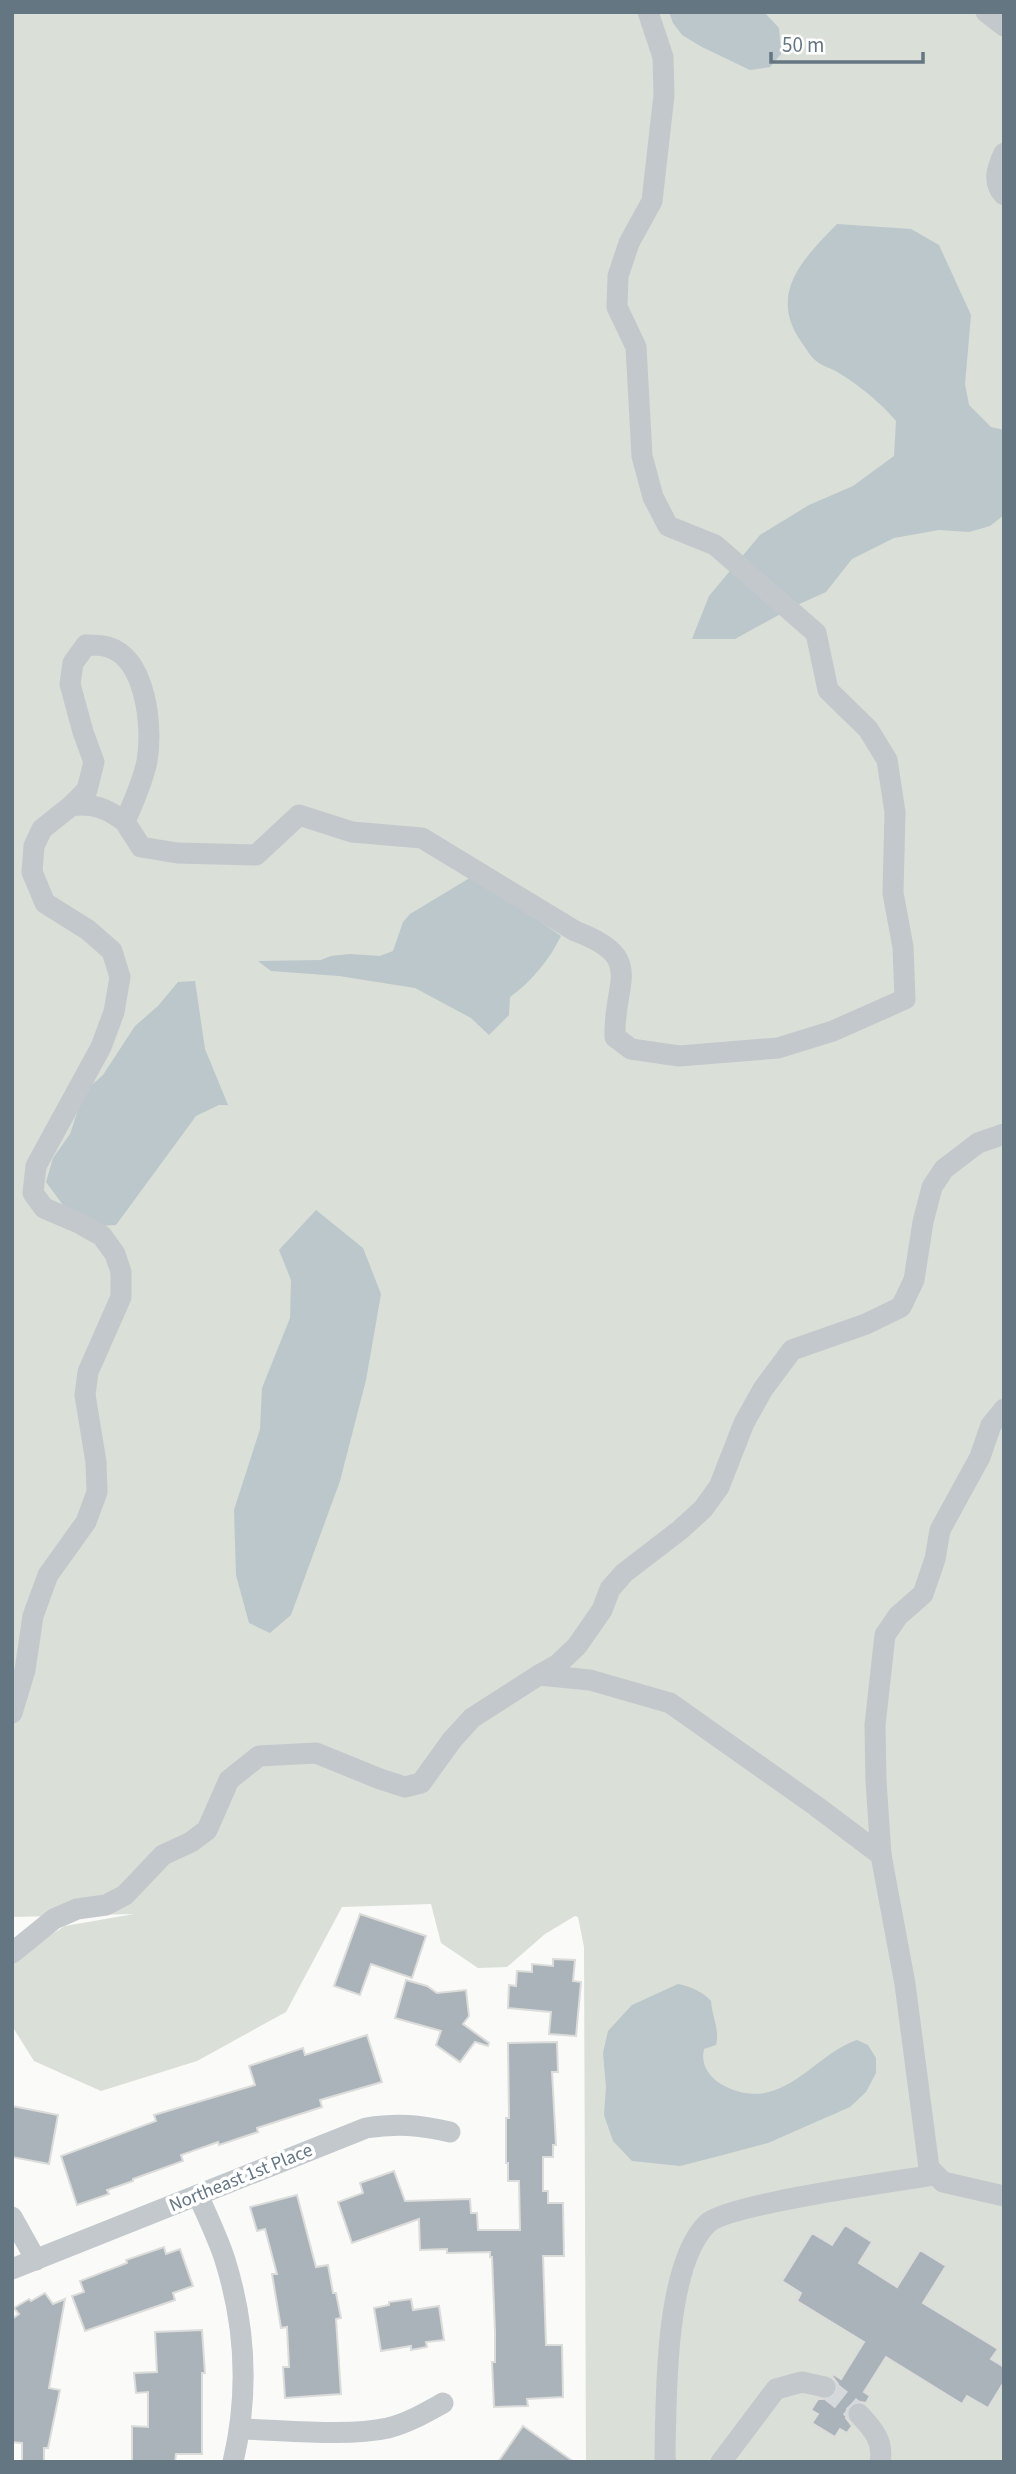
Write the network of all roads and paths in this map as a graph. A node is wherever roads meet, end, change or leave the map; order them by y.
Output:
1 (648, 12) edge
2 (986, 12) edge
3 (1004, 26) edge
4 (1004, 153) edge
5 (1004, 195) edge
6 (71, 806) junction
7 (125, 822) junction
8 (1004, 1134) edge
9 (1004, 1409) edge
10 (539, 1675) junction
11 (12, 1713) edge
12 (881, 1855) junction
13 (12, 1953) edge
14 (450, 2132) dead end
15 (935, 2175) junction
16 (198, 2195) junction
17 (1004, 2196) edge
18 (12, 2217) edge
19 (36, 2260) junction
20 (12, 2269) edge
21 (825, 2387) tunnel mouth
22 (443, 2403) dead end
23 (859, 2414) tunnel mouth
24 (241, 2429) junction
25 (233, 2462) edge
26 (666, 2462) edge
27 (721, 2462) edge
28 (880, 2462) edge

1 - 7 street
2 - 3 street
4 - 5 street
6 - 7 street
6 - 7 street
6 - 11 street
8 - 10 street
9 - 12 street
10 - 12 street
10 - 13 street
12 - 15 street
14 - 16 street, Northeast 1st Place
15 - 17 street
15 - 26 street
16 - 19 street, Northeast 1st Place
16 - 24 street
18 - 19 street
19 - 20 street, Northeast 1st Place
21 - 27 street
22 - 24 street
23 - 28 street
24 - 25 street

